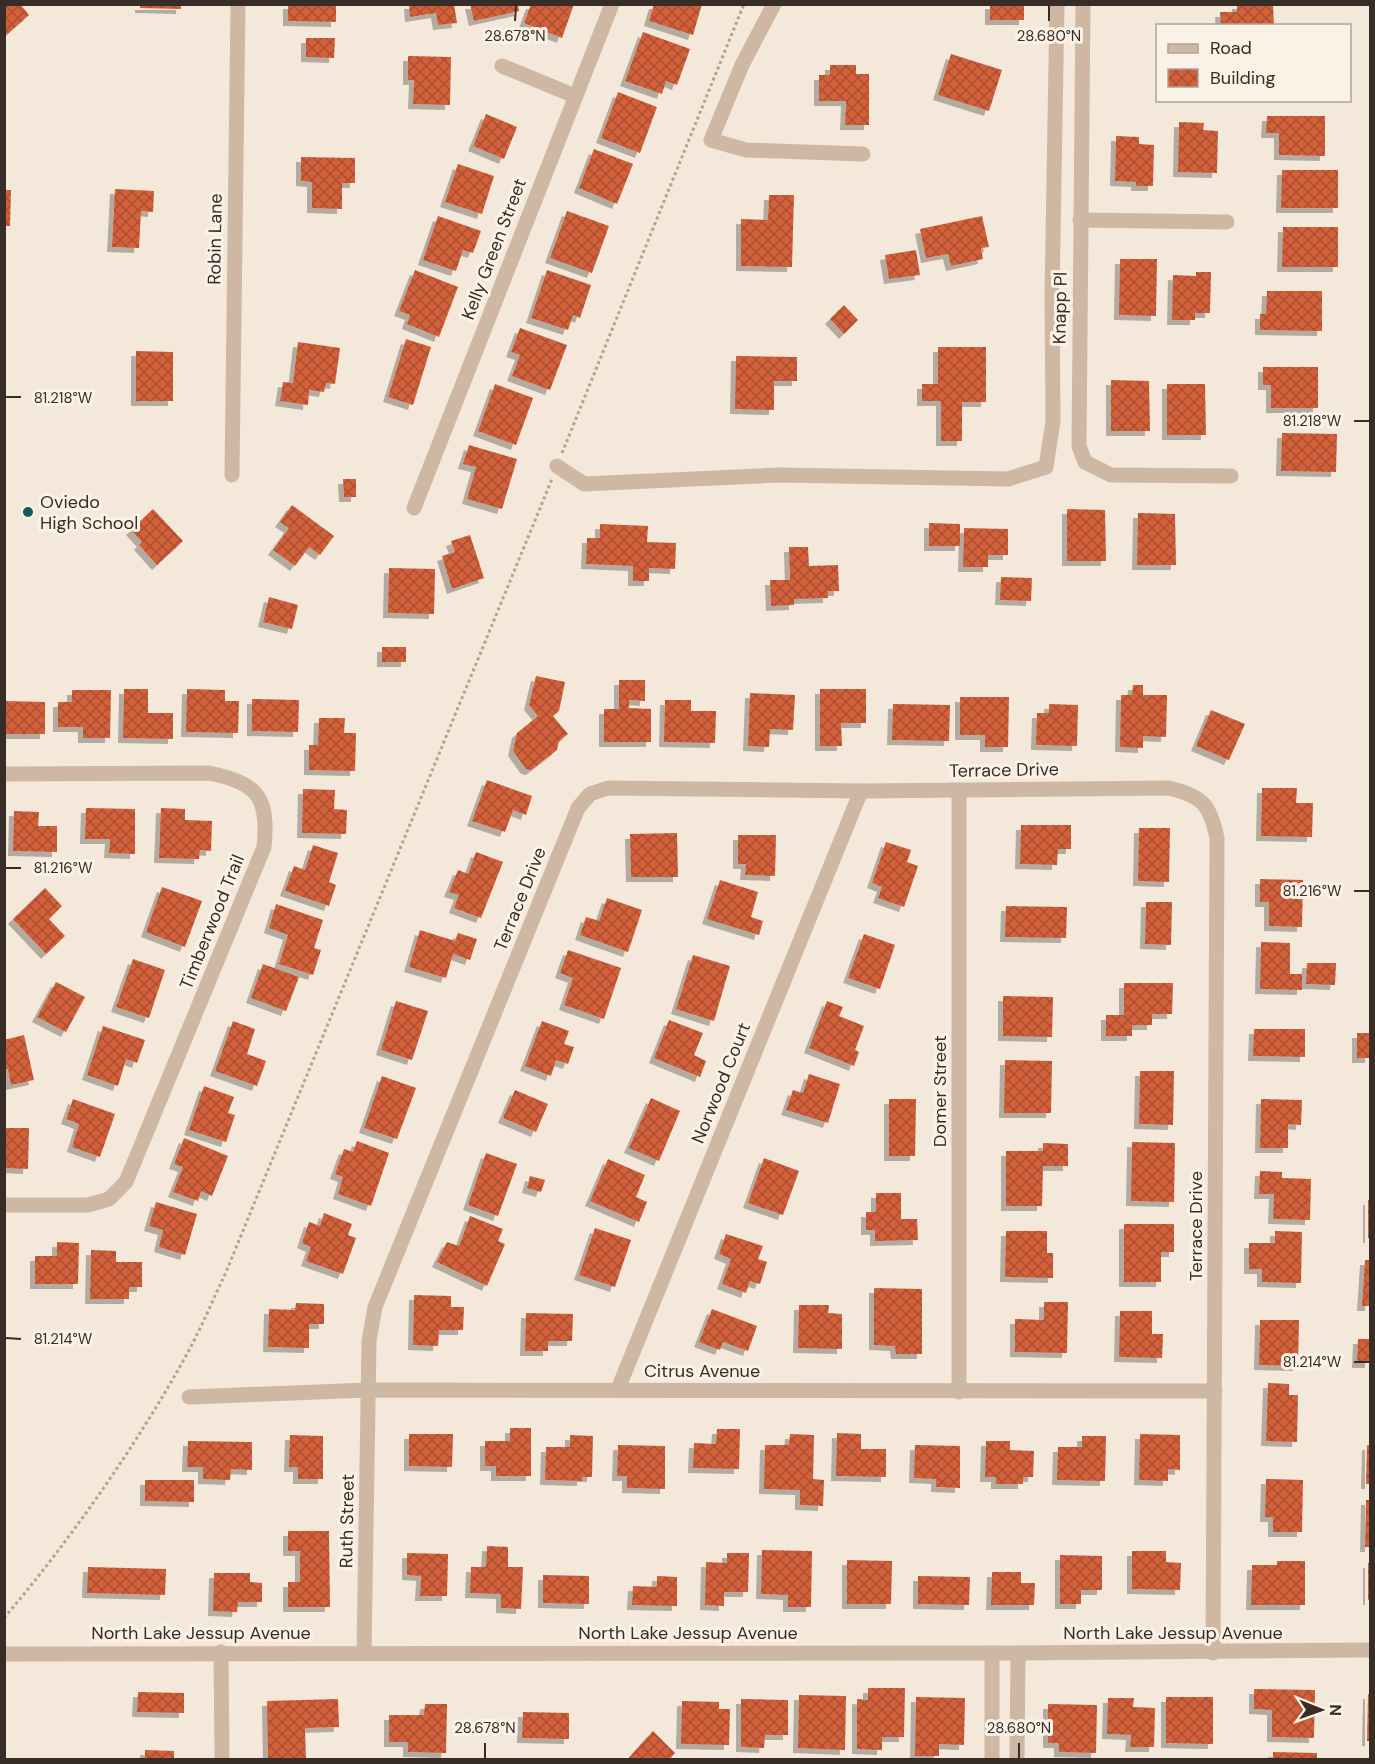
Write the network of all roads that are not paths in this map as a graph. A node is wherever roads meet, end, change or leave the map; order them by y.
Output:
1 (238, 4) edge
2 (612, 4) edge
3 (774, 4) edge
4 (1057, 4) edge
5 (1083, 4) edge
6 (502, 66) dead end
7 (575, 96) junction
8 (863, 154) dead end
9 (1080, 220) junction
10 (1227, 222) dead end
11 (557, 466) road end
12 (232, 475) dead end
13 (1231, 476) dead end
14 (414, 508) dead end
15 (4, 774) edge
16 (959, 790) junction
17 (861, 791) junction
18 (4, 1205) edge
19 (618, 1389) junction
20 (369, 1390) junction
21 (1215, 1391) junction
22 (959, 1392) junction
23 (189, 1396) dead end
24 (1371, 1650) edge
25 (221, 1652) junction
26 (364, 1653) junction
27 (993, 1653) junction
28 (1018, 1653) junction
29 (1214, 1653) junction
30 (4, 1654) edge
31 (992, 1731) junction
32 (1017, 1731) junction
33 (222, 1760) edge
34 (992, 1760) edge
35 (1017, 1760) edge

1 - 12 street, Robin Lane
2 - 7 street, Kelly Green Street
3 - 8 street
4 - 11 street
5 - 9 street, Knapp Pl
6 - 7 street
7 - 14 street, Kelly Green Street
9 - 10 street
9 - 13 street, Knapp Pl
15 - 18 street, Timberwood Trail
16 - 17 street, Terrace Drive
16 - 21 street, Terrace Drive
16 - 22 street, Domer Street
17 - 19 street, Norwood Court
17 - 20 street, Terrace Drive
19 - 20 street, Citrus Avenue
19 - 22 street, Citrus Avenue
20 - 23 street, Citrus Avenue
20 - 26 street, Ruth Street
21 - 22 street, Citrus Avenue
21 - 29 street, Terrace Drive
24 - 29 street, North Lake Jessup Avenue
25 - 26 street, North Lake Jessup Avenue
25 - 30 street, North Lake Jessup Avenue
25 - 33 street
26 - 27 street, North Lake Jessup Avenue
27 - 28 street, North Lake Jessup Avenue
27 - 31 street
28 - 29 street, North Lake Jessup Avenue
28 - 32 street
31 - 32 street
31 - 34 street
32 - 35 street

